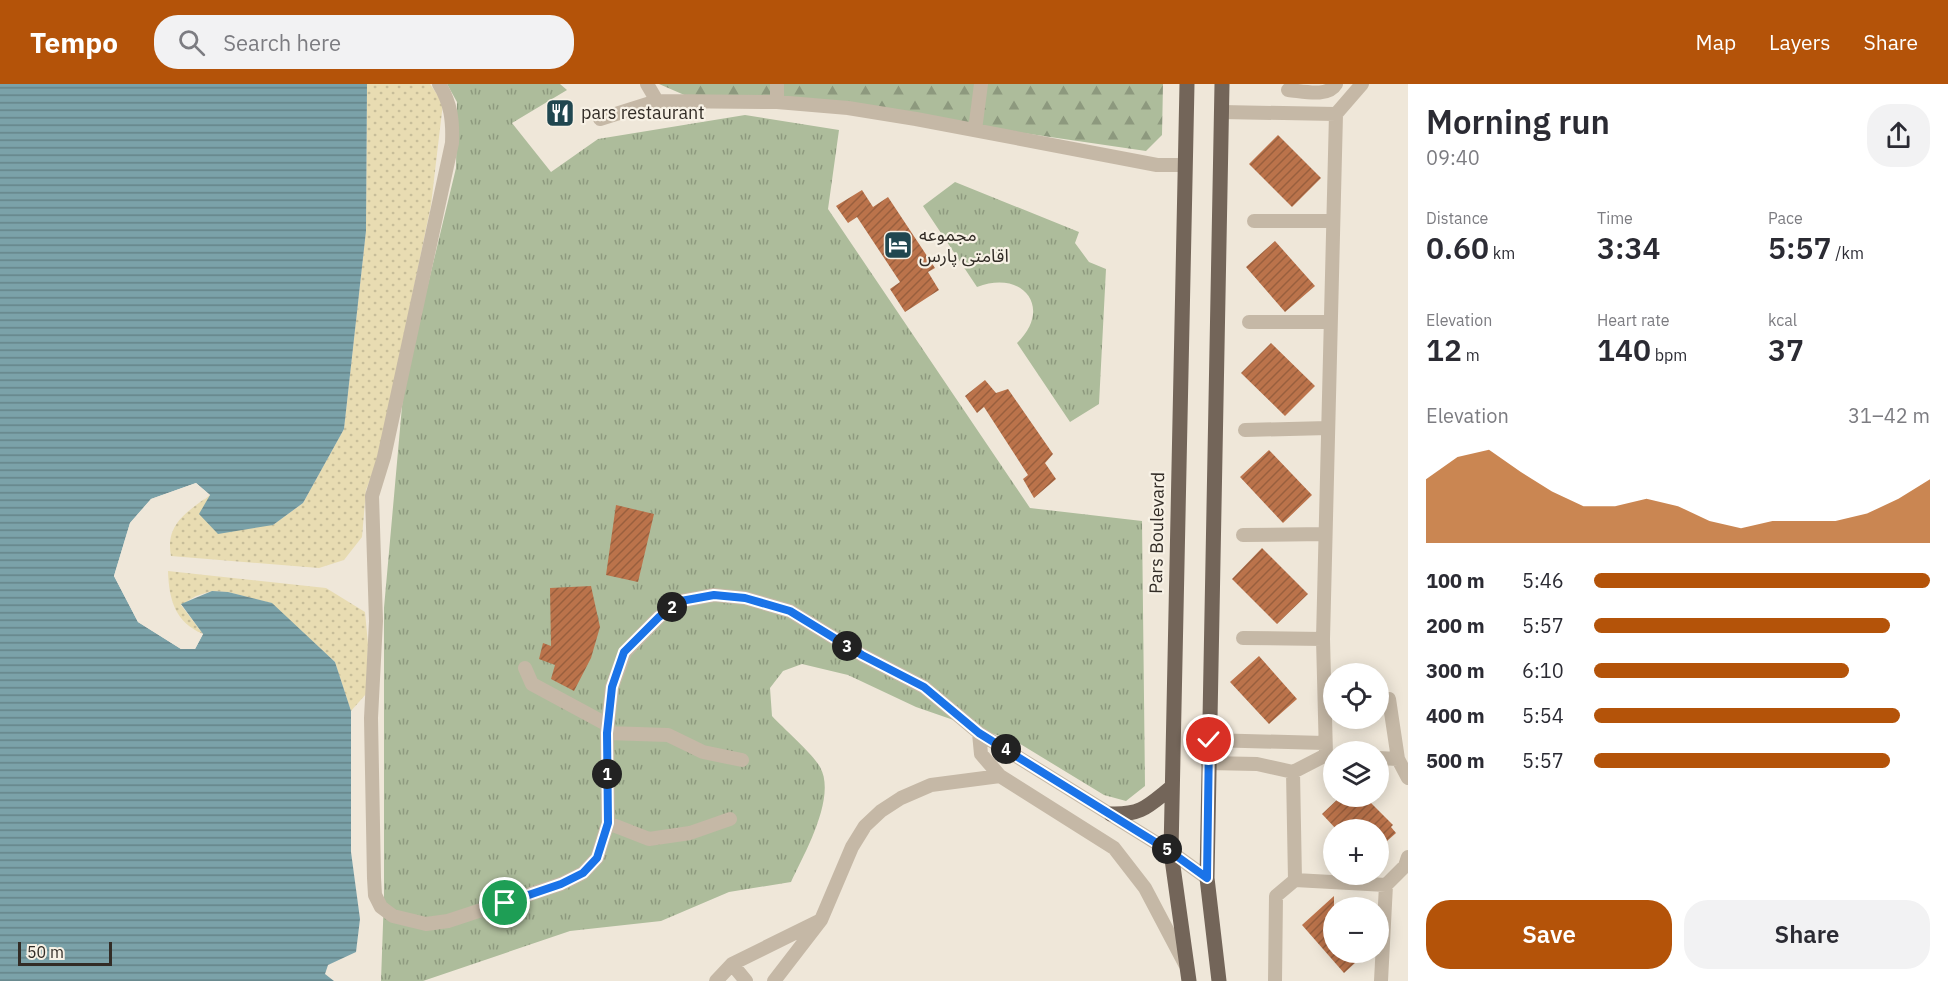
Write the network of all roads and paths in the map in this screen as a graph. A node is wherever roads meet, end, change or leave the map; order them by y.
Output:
1 (439, 84) edge
2 (647, 84) edge
3 (777, 84) edge
4 (981, 84) edge
5 (1187, 84) edge
6 (1222, 84) edge
7 (1336, 84) edge
8 (1362, 84) edge
9 (1285, 87) edge
10 (657, 101) junction
11 (777, 102) junction
12 (1222, 112) junction
13 (1279, 112) junction
14 (1336, 114) junction
15 (600, 119) dead end
16 (975, 130) junction
17 (1184, 165) junction
18 (1254, 221) dead end
19 (1333, 221) junction
20 (1249, 322) dead end
21 (1330, 322) junction
22 (1328, 428) junction
23 (1245, 430) dead end
24 (1325, 534) junction
25 (1243, 536) dead end
26 (1243, 638) dead end
27 (1323, 639) junction
28 (525, 668) dead end
29 (1389, 699) dead end
30 (608, 729) junction
31 (979, 733) junction
32 (1209, 740) junction
33 (1328, 741) edge
34 (1323, 751) edge
35 (1323, 754) edge
36 (1389, 759) edge
37 (1398, 759) junction
38 (742, 760) dead end
39 (1208, 763) junction
40 (1293, 772) junction
41 (1000, 776) junction
42 (1408, 778) edge
43 (1172, 787) junction
44 (1111, 814) junction
45 (730, 819) dead end
46 (608, 823) junction
47 (1171, 852) junction
48 (1408, 857) edge
49 (1207, 878) junction
50 (1295, 880) junction
51 (1323, 882) edge
52 (1389, 882) edge
53 (1386, 885) edge
54 (821, 920) junction
55 (732, 964) junction
56 (1185, 964) junction
57 (716, 981) edge
58 (746, 981) edge
59 (774, 981) edge
60 (1189, 981) edge
61 (1220, 981) edge
62 (1275, 981) edge
63 (1381, 981) edge

1 - 46 street
2 - 10 street
3 - 11 street
4 - 16 street
5 - 17 main road, Pars Boulevard
6 - 12 main road
7 - 9 street
8 - 14 street
9 - 13 street
10 - 11 street
10 - 15 street
11 - 16 street
12 - 13 street
12 - 32 main road
13 - 14 street
14 - 19 street
16 - 17 street
17 - 43 main road, Pars Boulevard
18 - 19 street
19 - 21 street
20 - 21 street
21 - 22 street
22 - 23 street
22 - 24 street
24 - 25 street
24 - 27 street
26 - 27 street
27 - 33 street
28 - 30 street
29 - 37 street
30 - 31 street
30 - 38 street
30 - 46 street
31 - 41 street
31 - 44 street
32 - 34 street
32 - 39 main road
35 - 40 street
36 - 37 street
37 - 42 street
39 - 40 street
39 - 49 main road
40 - 50 street
41 - 54 street
41 - 56 street
43 - 44 main road
43 - 47 main road, Pars Boulevard
44 - 47 street
45 - 46 street
47 - 49 street
47 - 56 main road, Pars Boulevard
48 - 52 street
49 - 61 main road
50 - 51 street
50 - 62 street
53 - 63 street
54 - 55 street
54 - 59 street
55 - 57 street
55 - 58 street
56 - 60 main road, Pars Boulevard

